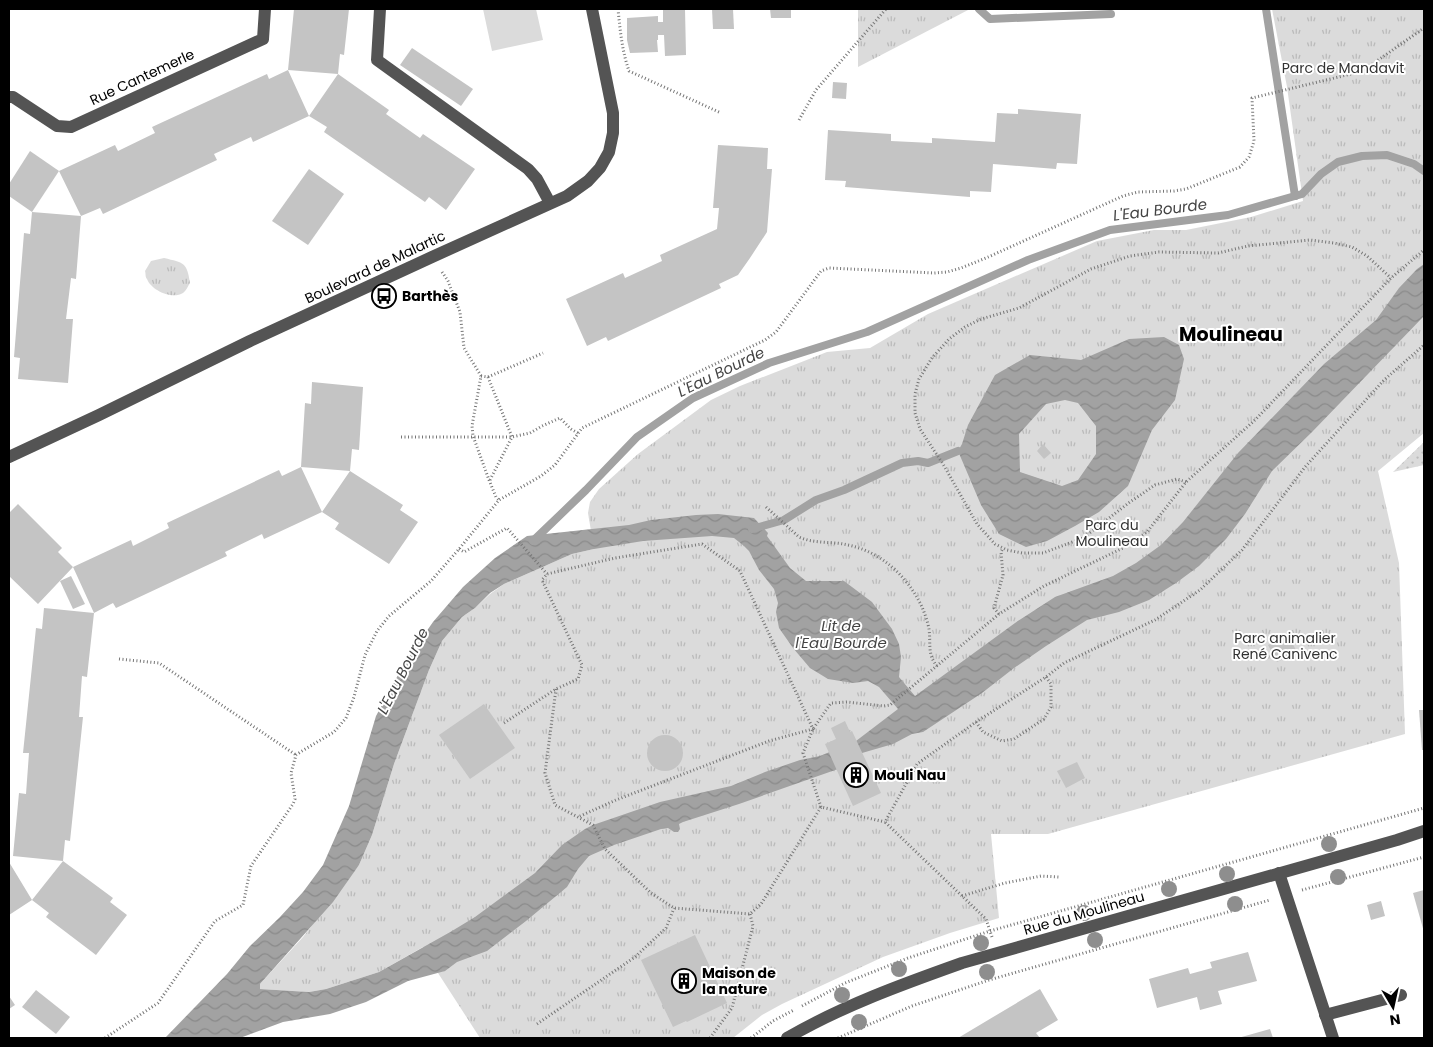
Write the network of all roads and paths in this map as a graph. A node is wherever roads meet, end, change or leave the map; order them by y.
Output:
1 (265, 9) edge
2 (380, 9) edge
3 (592, 9) edge
4 (618, 9) edge
5 (886, 9) edge
6 (1424, 28) edge
7 (9, 97) edge
8 (721, 113) dead end
9 (799, 120) dead end
10 (550, 204) junction
11 (1424, 250) edge
12 (432, 257) junction
13 (1391, 278) junction
14 (1424, 345) edge
15 (543, 353) dead end
16 (481, 376) junction
17 (488, 377) junction
18 (578, 432) junction
19 (473, 436) junction
20 (401, 437) dead end
21 (512, 437) junction
22 (9, 457) edge
23 (489, 480) junction
24 (1186, 482) junction
25 (499, 500) junction
26 (766, 507) dead end
27 (1003, 548) junction
28 (459, 549) junction
29 (547, 574) junction
30 (999, 614) junction
31 (119, 659) dead end
32 (937, 666) junction
33 (1046, 677) junction
34 (556, 689) junction
35 (976, 722) junction
36 (504, 723) dead end
37 (814, 728) junction
38 (296, 755) junction
39 (821, 807) junction
40 (578, 817) junction
41 (885, 822) junction
42 (1424, 830) edge
43 (1424, 836) edge
44 (1398, 840) junction
45 (1424, 857) edge
46 (1279, 873) junction
47 (1059, 878) dead end
48 (1286, 895) junction
49 (962, 896) junction
50 (674, 908) junction
51 (750, 914) junction
52 (997, 953) junction
53 (1401, 995) dead end
54 (1325, 1015) junction
55 (537, 1024) dead end
56 (105, 1038) edge
57 (710, 1038) edge
58 (787, 1038) edge
59 (838, 1038) edge
60 (1333, 1038) edge

1 - 7 street, Rue Cantemerle
2 - 10 street
3 - 10 street, Boulevard de Malartic
4 - 8 path
5 - 9 path
6 - 18 path
10 - 12 street, Boulevard de Malartic
11 - 13 path
12 - 16 path
12 - 22 street, Boulevard de Malartic
13 - 24 path
13 - 27 path
14 - 33 path
15 - 17 path
16 - 17 path
16 - 19 path
17 - 21 path
18 - 21 path
18 - 25 path
19 - 20 path
19 - 21 path
19 - 23 path
21 - 23 path
23 - 25 path
24 - 27 path
24 - 30 path
25 - 28 path
26 - 32 path
27 - 30 path
28 - 29 path
28 - 38 path
29 - 34 path
29 - 37 path
30 - 32 path
31 - 38 path
32 - 37 path
33 - 35 path
33 - 35 path
34 - 36 path
34 - 40 path
35 - 41 path
37 - 39 path
37 - 40 path
38 - 56 path
39 - 41 path
39 - 51 path
40 - 50 path
41 - 49 path
42 - 44 street, Rue du Moulineau
43 - 44 street, Rue du Moulineau
44 - 46 street, Rue du Moulineau
45 - 48 path
46 - 48 street
46 - 52 street, Rue du Moulineau
47 - 49 path
48 - 54 street
48 - 59 path
49 - 52 path
50 - 51 path
50 - 55 path
51 - 57 path
52 - 58 street, Rue du Moulineau
53 - 54 street
54 - 60 street

